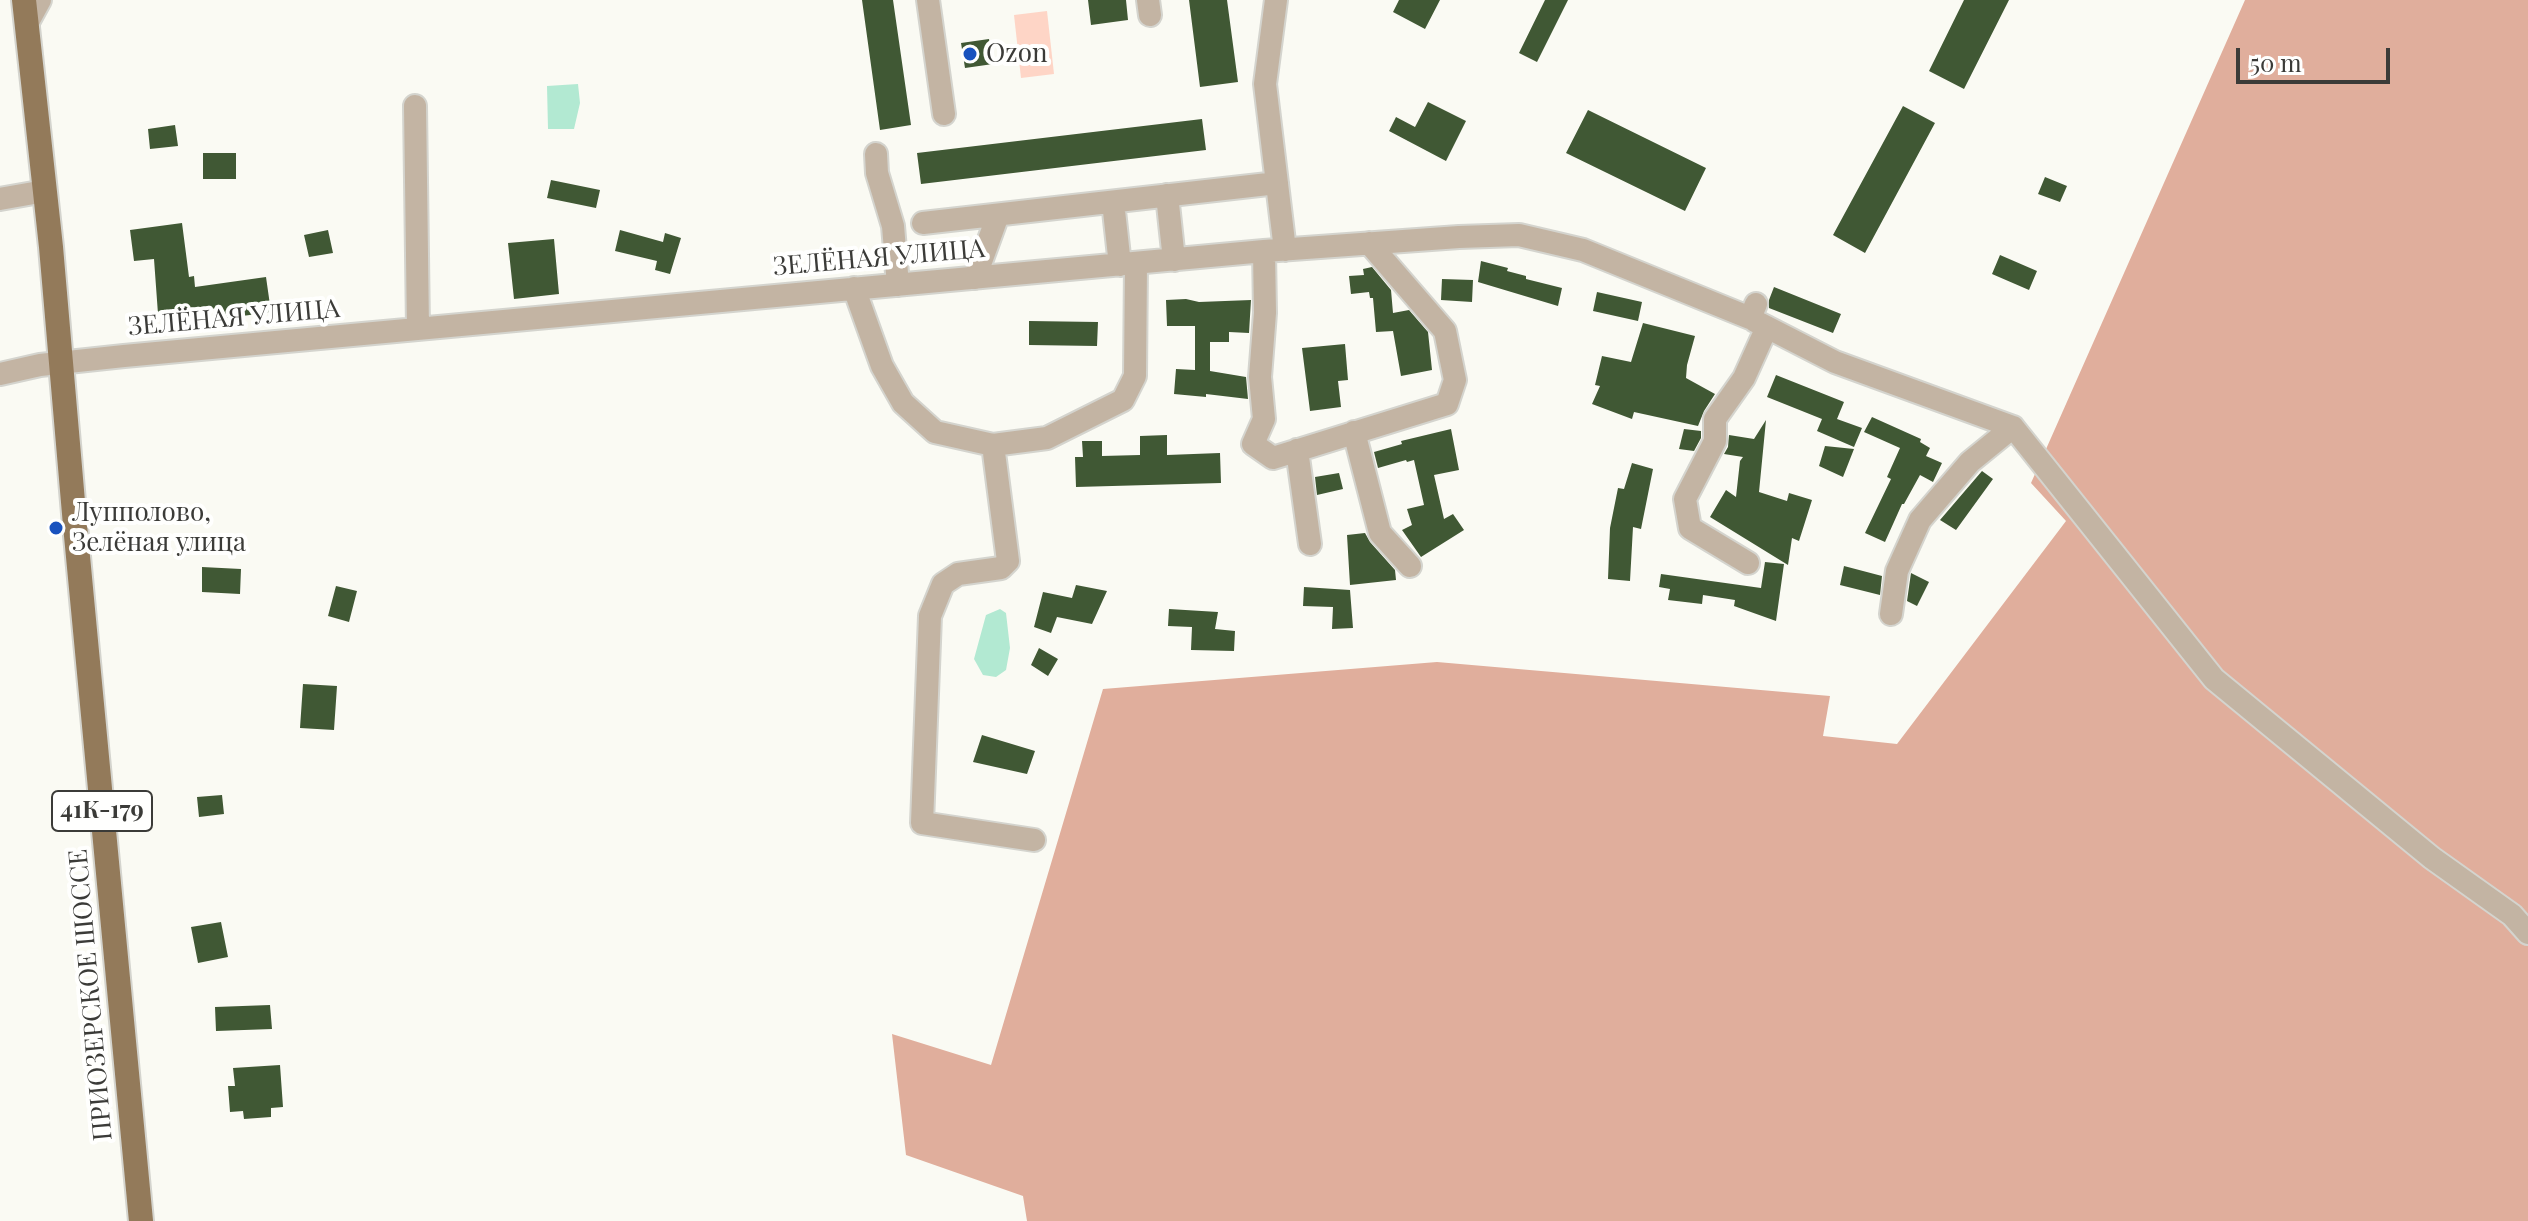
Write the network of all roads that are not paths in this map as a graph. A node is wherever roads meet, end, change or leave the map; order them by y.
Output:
1 (40, 0) edge
2 (928, 0) edge
3 (1276, 0) edge
4 (26, 11) edge
5 (415, 106) dead end
6 (944, 114) dead end
7 (876, 154) dead end
8 (1277, 183) junction
9 (45, 191) junction
10 (1167, 195) junction
11 (0, 199) edge
12 (1113, 202) junction
13 (998, 215) junction
14 (923, 223) dead end
15 (1369, 243) junction
16 (1275, 251) junction
17 (1174, 260) junction
18 (1128, 264) junction
19 (975, 278) junction
20 (898, 285) junction
21 (854, 288) junction
22 (1758, 316) junction
23 (418, 329) junction
24 (62, 361) junction
25 (0, 374) edge
26 (2013, 427) junction
27 (1354, 432) junction
28 (993, 445) junction
29 (1297, 450) junction
30 (1310, 544) dead end
31 (1748, 563) dead end
32 (1410, 566) dead end
33 (1891, 614) dead end
34 (1034, 840) dead end
35 (2528, 933) edge
36 (141, 1221) edge

1 - 4 street
2 - 6 street
3 - 8 street
4 - 9 main road, ПРИОЗЕРСКОЕ ШОССЕ / 41К-179
5 - 23 street
7 - 20 street
8 - 10 street
8 - 16 street
9 - 11 street
9 - 24 main road, ПРИОЗЕРСКОЕ ШОССЕ / 41К-179
10 - 12 street
10 - 17 street
12 - 13 street
12 - 18 street
13 - 14 street
13 - 19 street
15 - 16 street, ЗЕЛЁНАЯ УЛИЦА
15 - 22 street, ЗЕЛЁНАЯ УЛИЦА
15 - 27 street
16 - 17 street, ЗЕЛЁНАЯ УЛИЦА
16 - 29 street
17 - 18 street, ЗЕЛЁНАЯ УЛИЦА
18 - 19 street, ЗЕЛЁНАЯ УЛИЦА
18 - 28 street
19 - 20 street, ЗЕЛЁНАЯ УЛИЦА
20 - 21 street, ЗЕЛЁНАЯ УЛИЦА
21 - 23 street, ЗЕЛЁНАЯ УЛИЦА
21 - 28 street
22 - 26 street, ЗЕЛЁНАЯ УЛИЦА
22 - 31 street
23 - 24 street, ЗЕЛЁНАЯ УЛИЦА
24 - 25 street, ЗЕЛЁНАЯ УЛИЦА
24 - 36 main road, ПРИОЗЕРСКОЕ ШОССЕ / 41К-179
26 - 33 street
26 - 35 street
27 - 29 street
27 - 32 street
28 - 34 street
29 - 30 street

